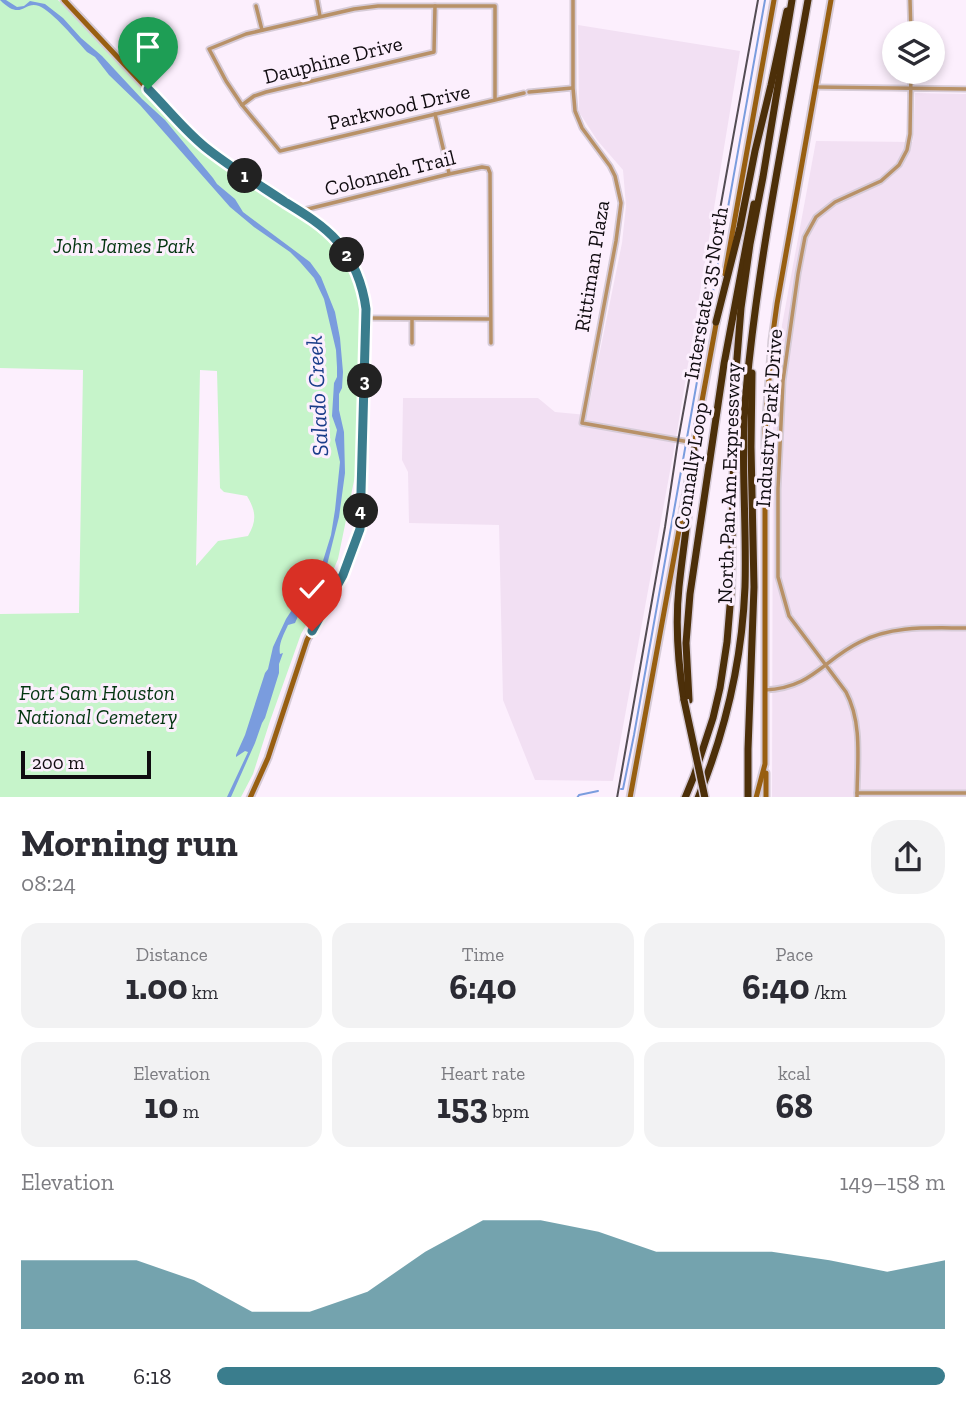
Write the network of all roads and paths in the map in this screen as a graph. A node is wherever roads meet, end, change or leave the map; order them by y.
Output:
1 (64, 0) edge
2 (317, 0) edge
3 (573, 0) edge
4 (774, 0) edge
5 (791, 0) edge
6 (808, 0) edge
7 (910, 0) edge
8 (831, 1) edge
9 (256, 6) dead end
10 (435, 6) junction
11 (320, 16) junction
12 (911, 21) edge
13 (262, 30) junction
14 (911, 84) edge
15 (816, 87) junction
16 (573, 88) junction
17 (911, 89) junction
18 (966, 89) edge
19 (495, 100) junction
20 (242, 105) junction
21 (435, 114) junction
22 (768, 142) junction
23 (449, 174) junction
24 (300, 211) junction
25 (366, 318) junction
26 (412, 319) junction
27 (490, 319) junction
28 (716, 322) junction
29 (754, 324) junction
30 (412, 343) dead end
31 (491, 343) dead end
32 (690, 444) junction
33 (966, 628) edge
34 (827, 666) junction
35 (765, 690) junction
36 (687, 700) junction
37 (765, 764) junction
38 (966, 793) edge
39 (857, 795) edge
40 (250, 797) edge
41 (629, 797) edge
42 (685, 797) edge
43 (704, 797) edge
44 (748, 797) edge
45 (756, 797) edge
46 (766, 797) edge

1 - 24 main road
2 - 11 street
3 - 16 street, Rittiman Plaza
4 - 28 main road, Interstate 35 North
5 - 22 highway, North Pan Am Expressway
5 - 28 highway
6 - 29 highway, North Pan Am Expressway
7 - 12 street
8 - 15 main road
9 - 13 street
10 - 11 street
10 - 19 street
10 - 20 street, Dauphine Drive
11 - 13 street
13 - 20 street
14 - 17 street, Industry Park Drive
15 - 17 street
15 - 35 main road
16 - 19 street, Parkwood Drive
16 - 32 street, Rittiman Plaza
17 - 18 street
17 - 34 street, Industry Park Drive
19 - 21 street, Parkwood Drive
20 - 21 street, Parkwood Drive
21 - 23 street
22 - 36 highway, Connally Loop
22 - 42 highway, North Pan Am Expressway
23 - 24 street, Colonneh Trail
23 - 27 street, Colonneh Trail
24 - 25 main road
25 - 26 street
25 - 40 main road
26 - 27 street
26 - 30 street
27 - 31 street
28 - 32 main road, Interstate 35 North
29 - 43 highway, North Pan Am Expressway
29 - 44 highway
32 - 36 highway
32 - 41 main road, Interstate 35 North
33 - 34 street
34 - 35 street
34 - 39 street, Industry Park Drive
35 - 37 main road
36 - 43 highway, Connally Loop, bridge
37 - 45 main road
37 - 46 main road
38 - 39 street

